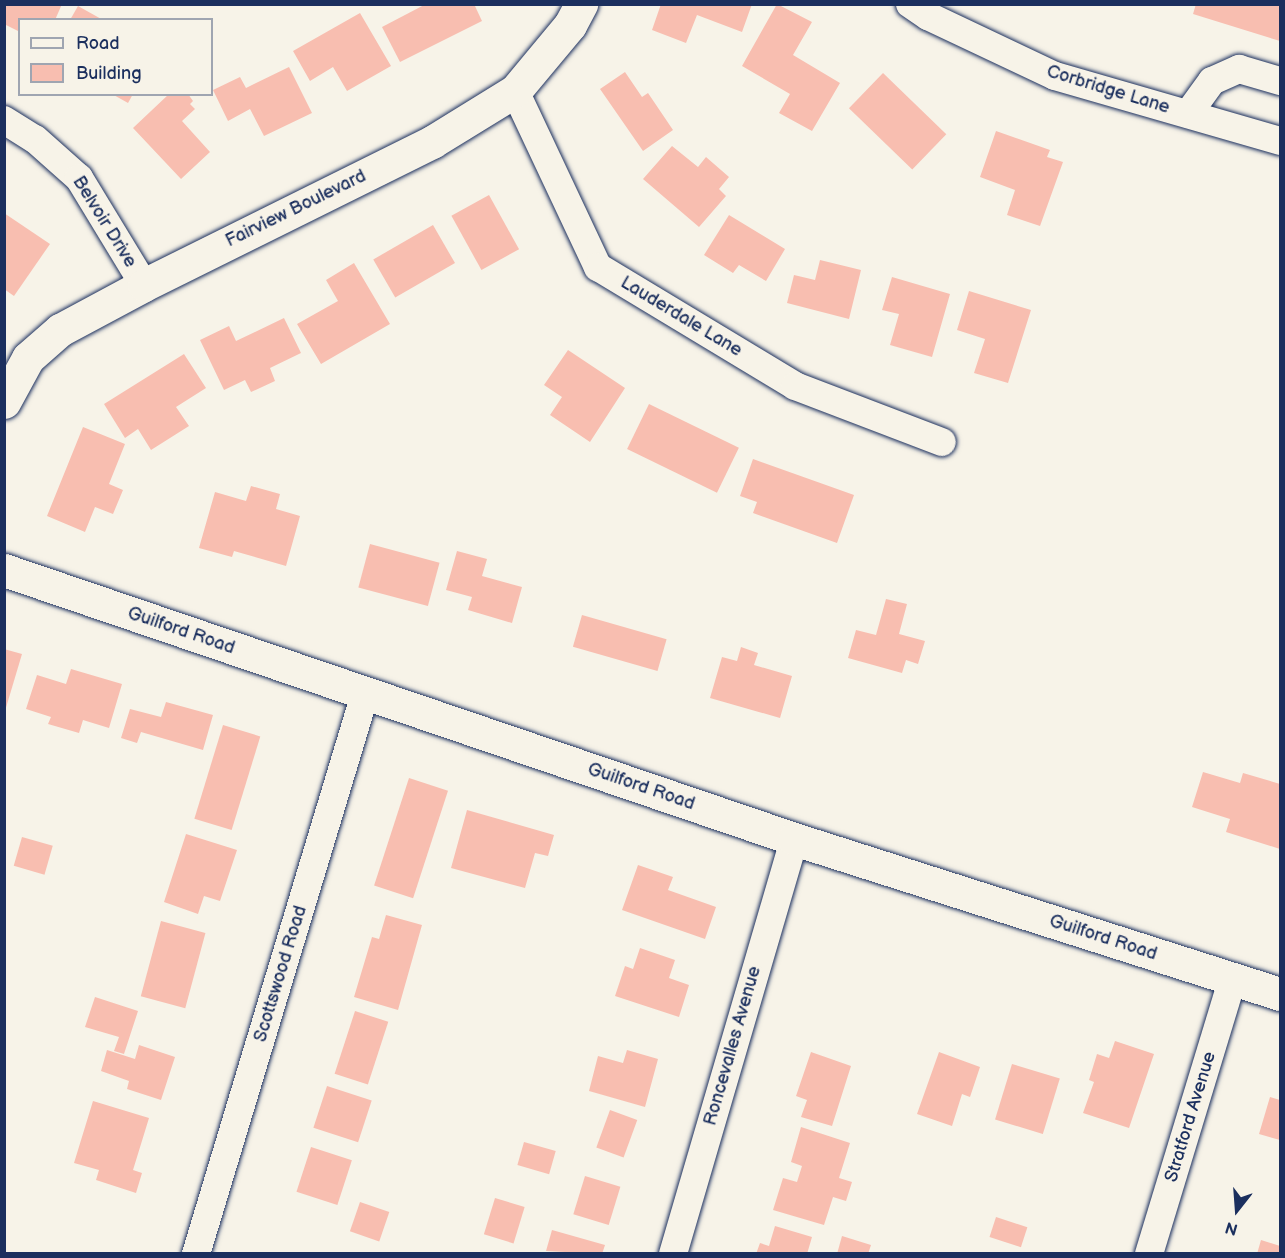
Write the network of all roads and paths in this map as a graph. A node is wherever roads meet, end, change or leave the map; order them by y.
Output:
1 (581, 4) edge
2 (910, 4) edge
3 (1281, 81) edge
4 (514, 91) junction
5 (1188, 114) junction
6 (4, 120) edge
7 (1281, 141) edge
8 (144, 285) junction
9 (4, 402) edge
10 (942, 442) dead end
11 (4, 570) edge
12 (365, 694) junction
13 (794, 838) junction
14 (1233, 980) junction
15 (1281, 994) edge
16 (196, 1254) edge
17 (673, 1254) edge
18 (1149, 1254) edge

1 - 4 street, Fairview Boulevard
2 - 5 street, Corbridge Lane
3 - 5 street
4 - 8 street, Fairview Boulevard
4 - 10 street, Lauderdale Lane
5 - 7 street, Corbridge Lane
6 - 8 street, Belvoir Drive
8 - 9 street, Fairview Boulevard
11 - 12 street, Guilford Road
12 - 13 street, Guilford Road
12 - 16 street, Scottswood Road
13 - 14 street, Guilford Road
13 - 17 street, Roncevalles Avenue
14 - 15 street, Guilford Road
14 - 18 street, Stratford Avenue

